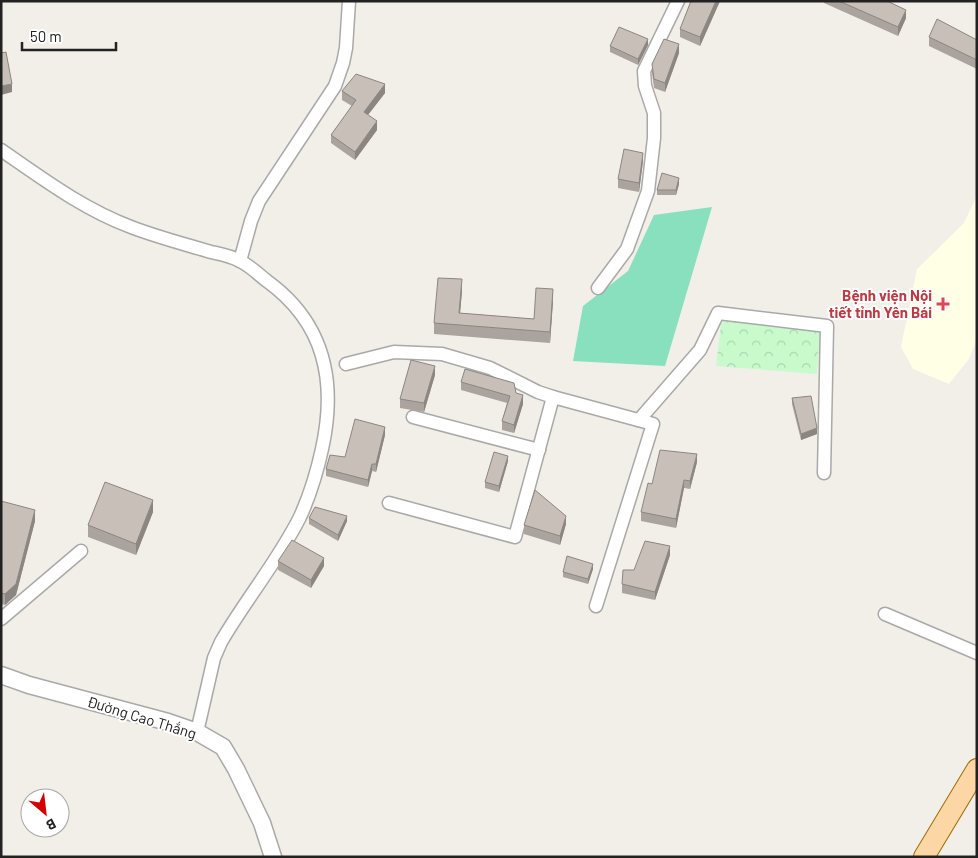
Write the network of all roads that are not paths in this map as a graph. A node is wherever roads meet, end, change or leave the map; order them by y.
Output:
1 (348, 1) edge
2 (678, 1) edge
3 (1, 150) edge
4 (240, 261) junction
5 (598, 288) dead end
6 (346, 364) dead end
7 (553, 397) junction
8 (413, 417) dead end
9 (639, 420) junction
10 (539, 450) junction
11 (824, 473) dead end
12 (389, 503) dead end
13 (81, 551) dead end
14 (596, 606) dead end
15 (885, 614) dead end
16 (1, 619) edge
17 (977, 653) edge
18 (1, 674) edge
19 (197, 732) junction
20 (977, 769) edge
21 (273, 857) edge
22 (924, 857) edge

1 - 4 street
2 - 5 street
3 - 4 street
4 - 19 street
6 - 7 street
7 - 9 street
7 - 10 street
8 - 10 street
9 - 11 street
9 - 14 street
10 - 12 street
13 - 16 street
15 - 17 street
18 - 19 street, Đường Cao Thắng
19 - 21 street, Đường Cao Thắng
20 - 22 main road

